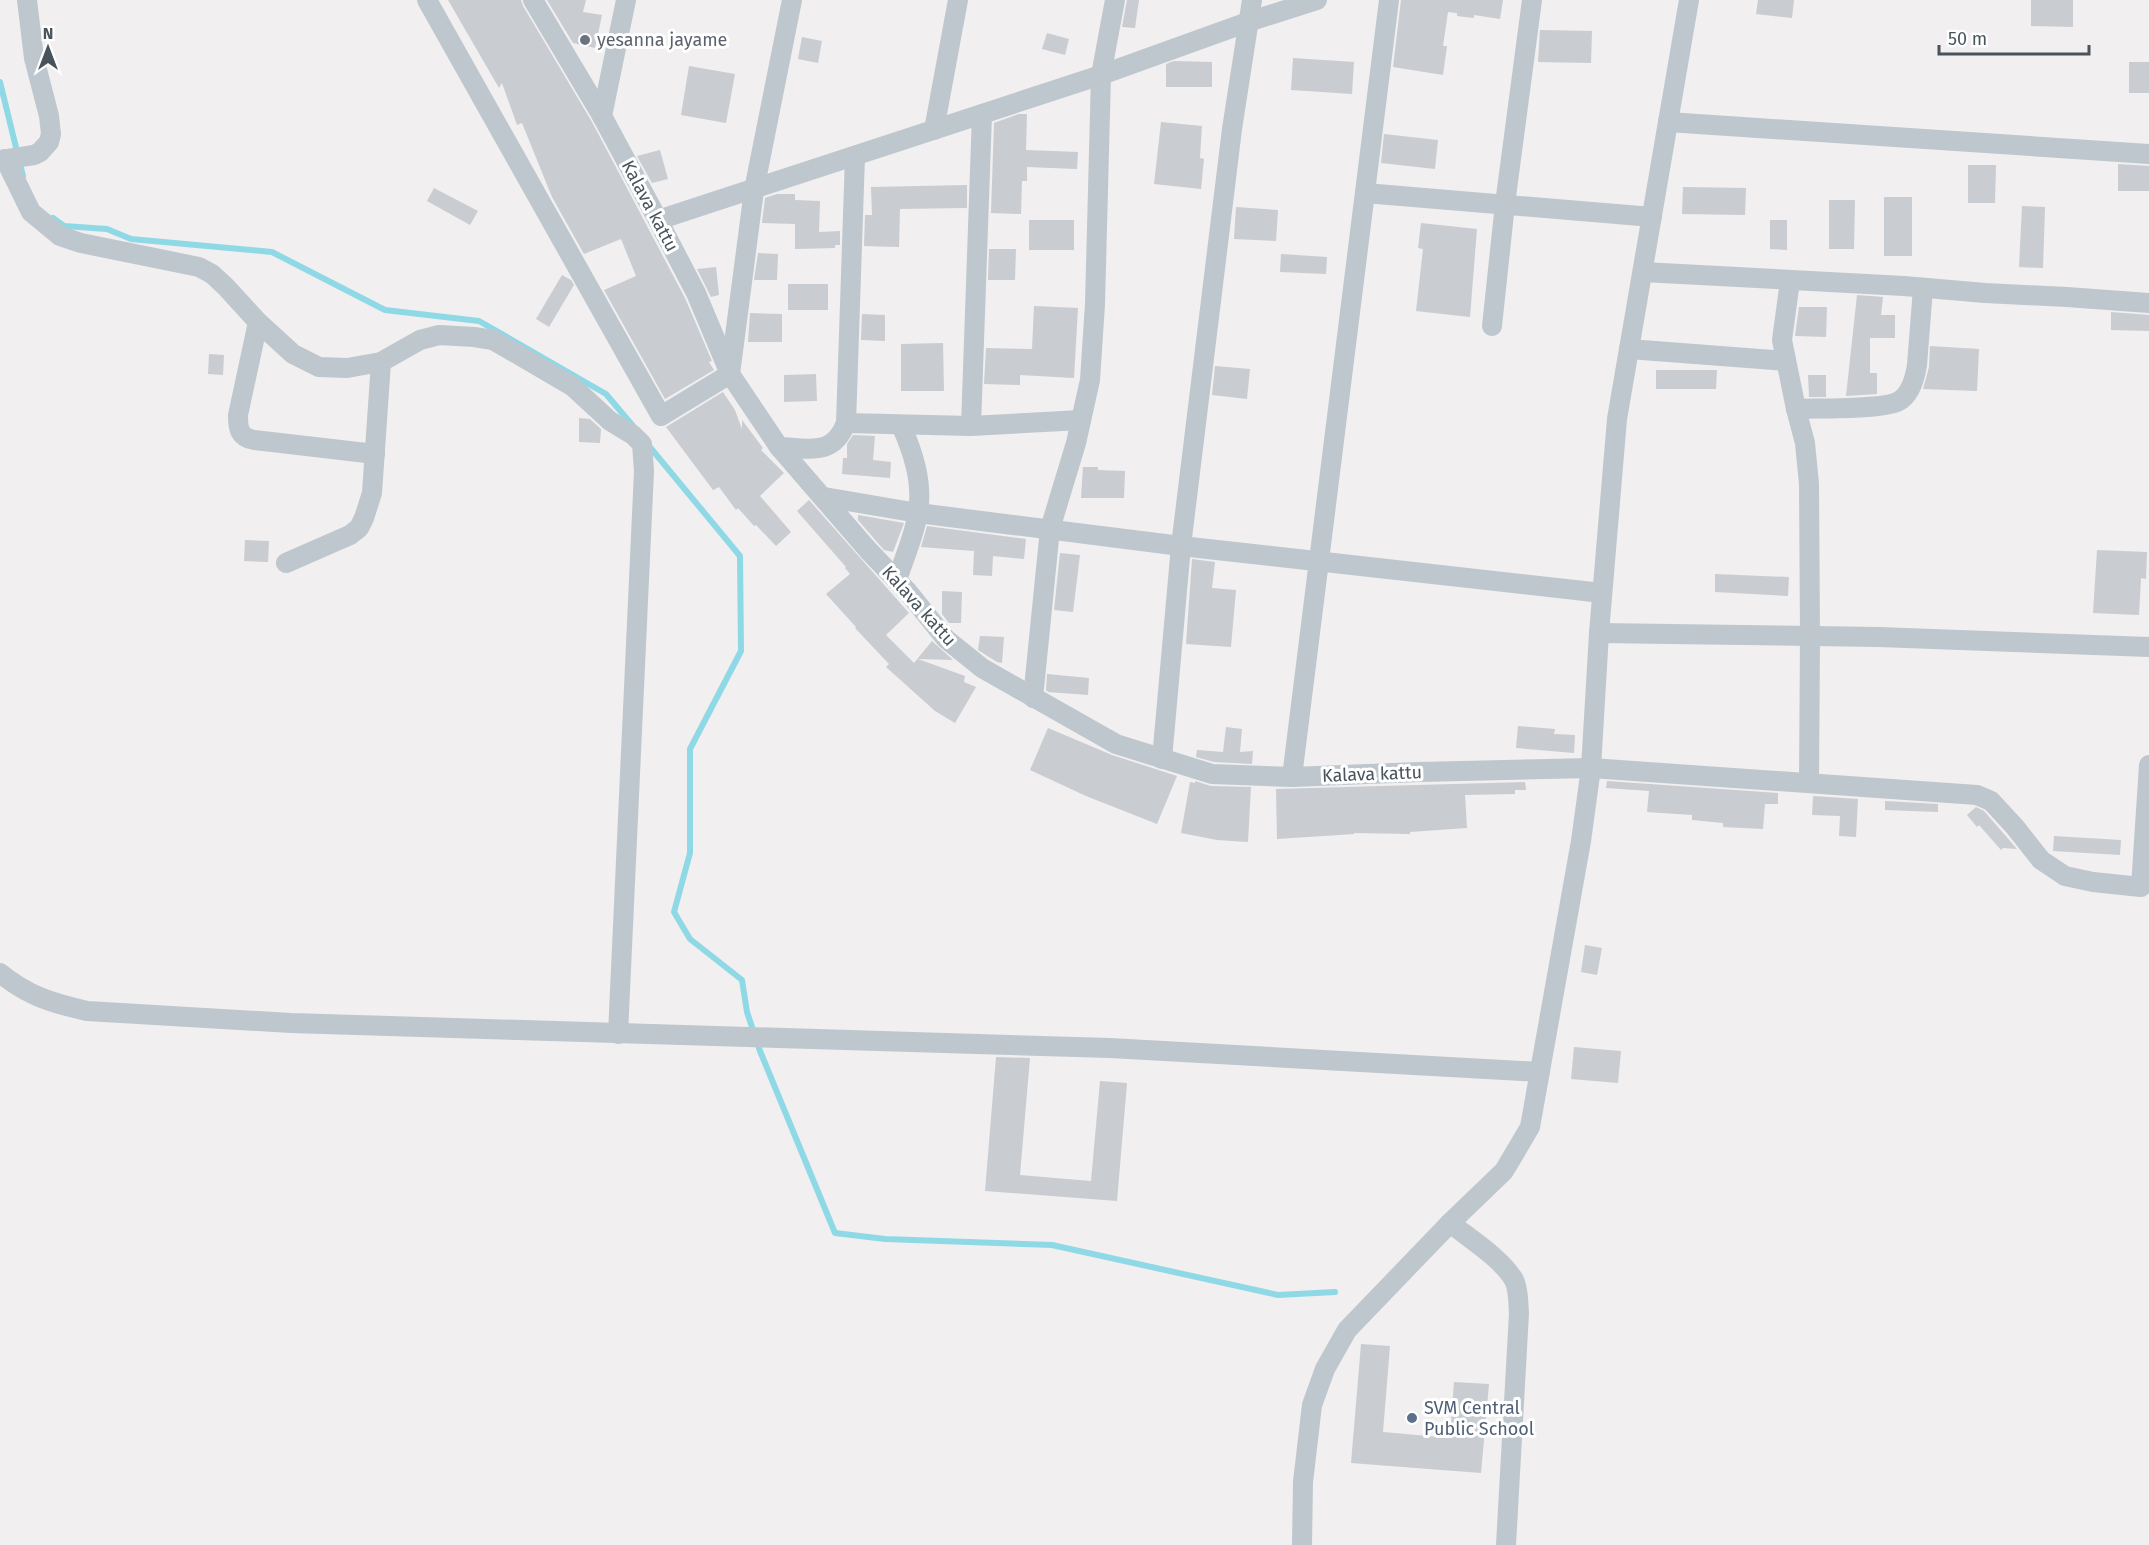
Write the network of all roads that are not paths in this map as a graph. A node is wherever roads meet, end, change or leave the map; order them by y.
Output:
1 (27, 0) edge
2 (427, 0) edge
3 (533, 0) edge
4 (626, 0) edge
5 (792, 0) edge
6 (958, 0) edge
7 (1115, 0) edge
8 (1252, 0) edge
9 (1317, 0) edge
10 (1389, 0) edge
11 (1532, 0) edge
12 (1689, 0) edge
13 (1248, 22) junction
14 (1101, 75) junction
15 (982, 114) junction
16 (602, 116) junction
17 (1668, 122) junction
18 (934, 130) junction
19 (2149, 154) edge
20 (855, 156) junction
21 (9, 159) edge
22 (754, 190) junction
23 (1365, 193) junction
24 (1506, 204) junction
25 (1652, 217) junction
26 (658, 220) junction
27 (1642, 272) junction
28 (1790, 281) junction
29 (1923, 288) junction
30 (2149, 303) edge
31 (258, 322) junction
32 (1492, 326) dead end
33 (1629, 349) junction
34 (1786, 361) junction
35 (381, 362) junction
36 (730, 374) junction
37 (1796, 409) junction
38 (1081, 420) junction
39 (846, 423) junction
40 (901, 424) junction
41 (971, 426) junction
42 (644, 427) junction
43 (779, 447) junction
44 (375, 454) junction
45 (824, 497) junction
46 (918, 513) junction
47 (1050, 529) junction
48 (1181, 546) junction
49 (286, 563) dead end
50 (1318, 563) junction
51 (897, 580) junction
52 (1602, 593) junction
53 (1599, 633) junction
54 (1810, 636) junction
55 (2149, 647) edge
56 (1033, 698) junction
57 (1162, 759) junction
58 (2149, 765) edge
59 (1591, 768) junction
60 (1292, 777) junction
61 (1809, 783) junction
62 (2145, 889) edge
63 (0, 973) edge
64 (618, 1034) junction
65 (1540, 1072) junction
66 (1450, 1223) junction
67 (1302, 1545) edge
68 (1506, 1545) edge

1 - 21 street
2 - 42 street
3 - 16 street, Kalava kattu
4 - 16 street
5 - 22 street
6 - 18 street
7 - 14 street
8 - 13 street
9 - 13 street
10 - 23 street
11 - 24 street
12 - 17 street
13 - 14 street
13 - 48 street
14 - 15 street
14 - 38 street
15 - 18 street
15 - 41 street
16 - 26 street, Kalava kattu
17 - 19 street
17 - 25 street
18 - 20 street
20 - 22 street
20 - 39 street
21 - 31 street
22 - 26 street
22 - 36 street
23 - 24 street
23 - 50 street
24 - 25 street
24 - 32 street
25 - 27 street
26 - 36 street, Kalava kattu
27 - 28 street
27 - 33 street
28 - 29 street
28 - 34 street
29 - 30 street
29 - 37 street
31 - 35 street
31 - 44 street
33 - 34 street
33 - 52 street
34 - 37 street
35 - 42 street
35 - 44 street
36 - 42 street
36 - 43 street, Kalava kattu
37 - 54 street
38 - 41 street
38 - 47 street
39 - 40 street
39 - 43 street
40 - 41 street
40 - 46 street
42 - 64 street
43 - 45 street, Kalava kattu
44 - 49 street
45 - 46 street
45 - 51 street, Kalava kattu
46 - 47 street
46 - 51 street
47 - 48 street
47 - 56 street
48 - 50 street
48 - 57 street
50 - 52 street
50 - 60 street
51 - 56 street, Kalava kattu
52 - 53 street
53 - 54 street
53 - 59 street
54 - 55 street
54 - 61 street
56 - 57 street, Kalava kattu
57 - 60 street, Kalava kattu
58 - 62 street
59 - 60 street, Kalava kattu
59 - 61 street, Kalava kattu
59 - 65 street
61 - 62 street, Kalava kattu
63 - 64 street
64 - 65 street
65 - 66 street
66 - 67 street
66 - 68 street

